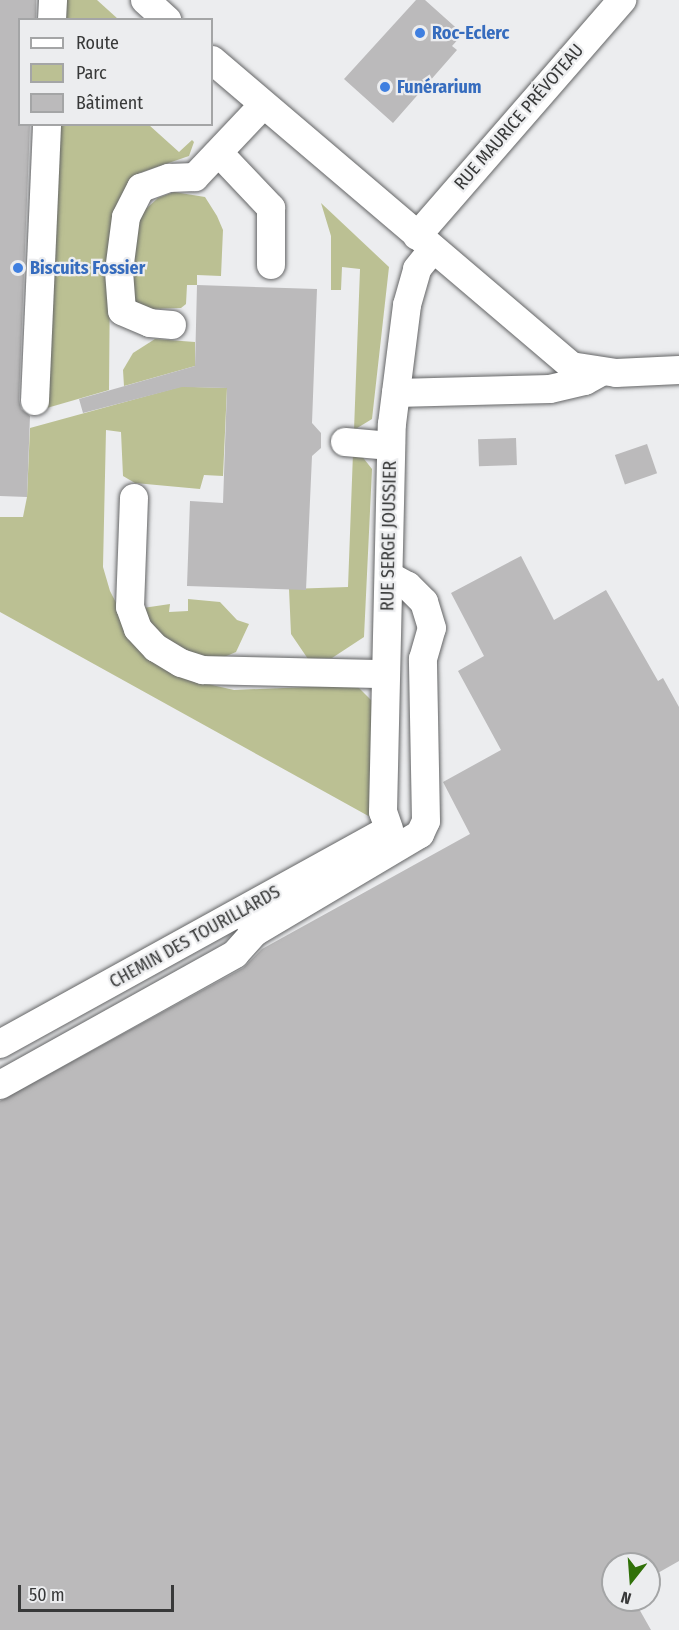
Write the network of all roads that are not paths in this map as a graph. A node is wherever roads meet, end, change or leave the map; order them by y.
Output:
1 (53, 0) edge
2 (145, 0) edge
3 (622, 0) edge
4 (52, 18) edge
5 (165, 18) edge
6 (213, 61) edge
7 (263, 105) junction
8 (47, 126) edge
9 (219, 153) junction
10 (425, 243) junction
11 (272, 265) dead end
12 (172, 325) dead end
13 (679, 370) edge
14 (603, 371) junction
15 (396, 393) junction
16 (35, 401) dead end
17 (345, 441) dead end
18 (391, 446) junction
19 (134, 498) dead end
20 (388, 576) junction
21 (386, 674) junction
22 (389, 829) joint
23 (250, 921) junction
24 (0, 1044) edge
25 (0, 1085) edge

1 - 4 street
2 - 5 street
3 - 10 street, RUE MAURICE PRÉVOTEAU
6 - 7 street
7 - 9 street
7 - 10 street
8 - 16 street
9 - 11 street
9 - 12 street
10 - 14 street
10 - 15 street, RUE SERGE JOUSSIER
13 - 14 street
14 - 15 street
15 - 18 street, RUE SERGE JOUSSIER
17 - 18 street
18 - 20 street, RUE SERGE JOUSSIER
19 - 21 street
20 - 21 street, RUE SERGE JOUSSIER
20 - 23 street
21 - 22 street, RUE SERGE JOUSSIER
22 - 23 street, CHEMIN DES TOURILLARDS
23 - 24 street, CHEMIN DES TOURILLARDS
23 - 25 street

